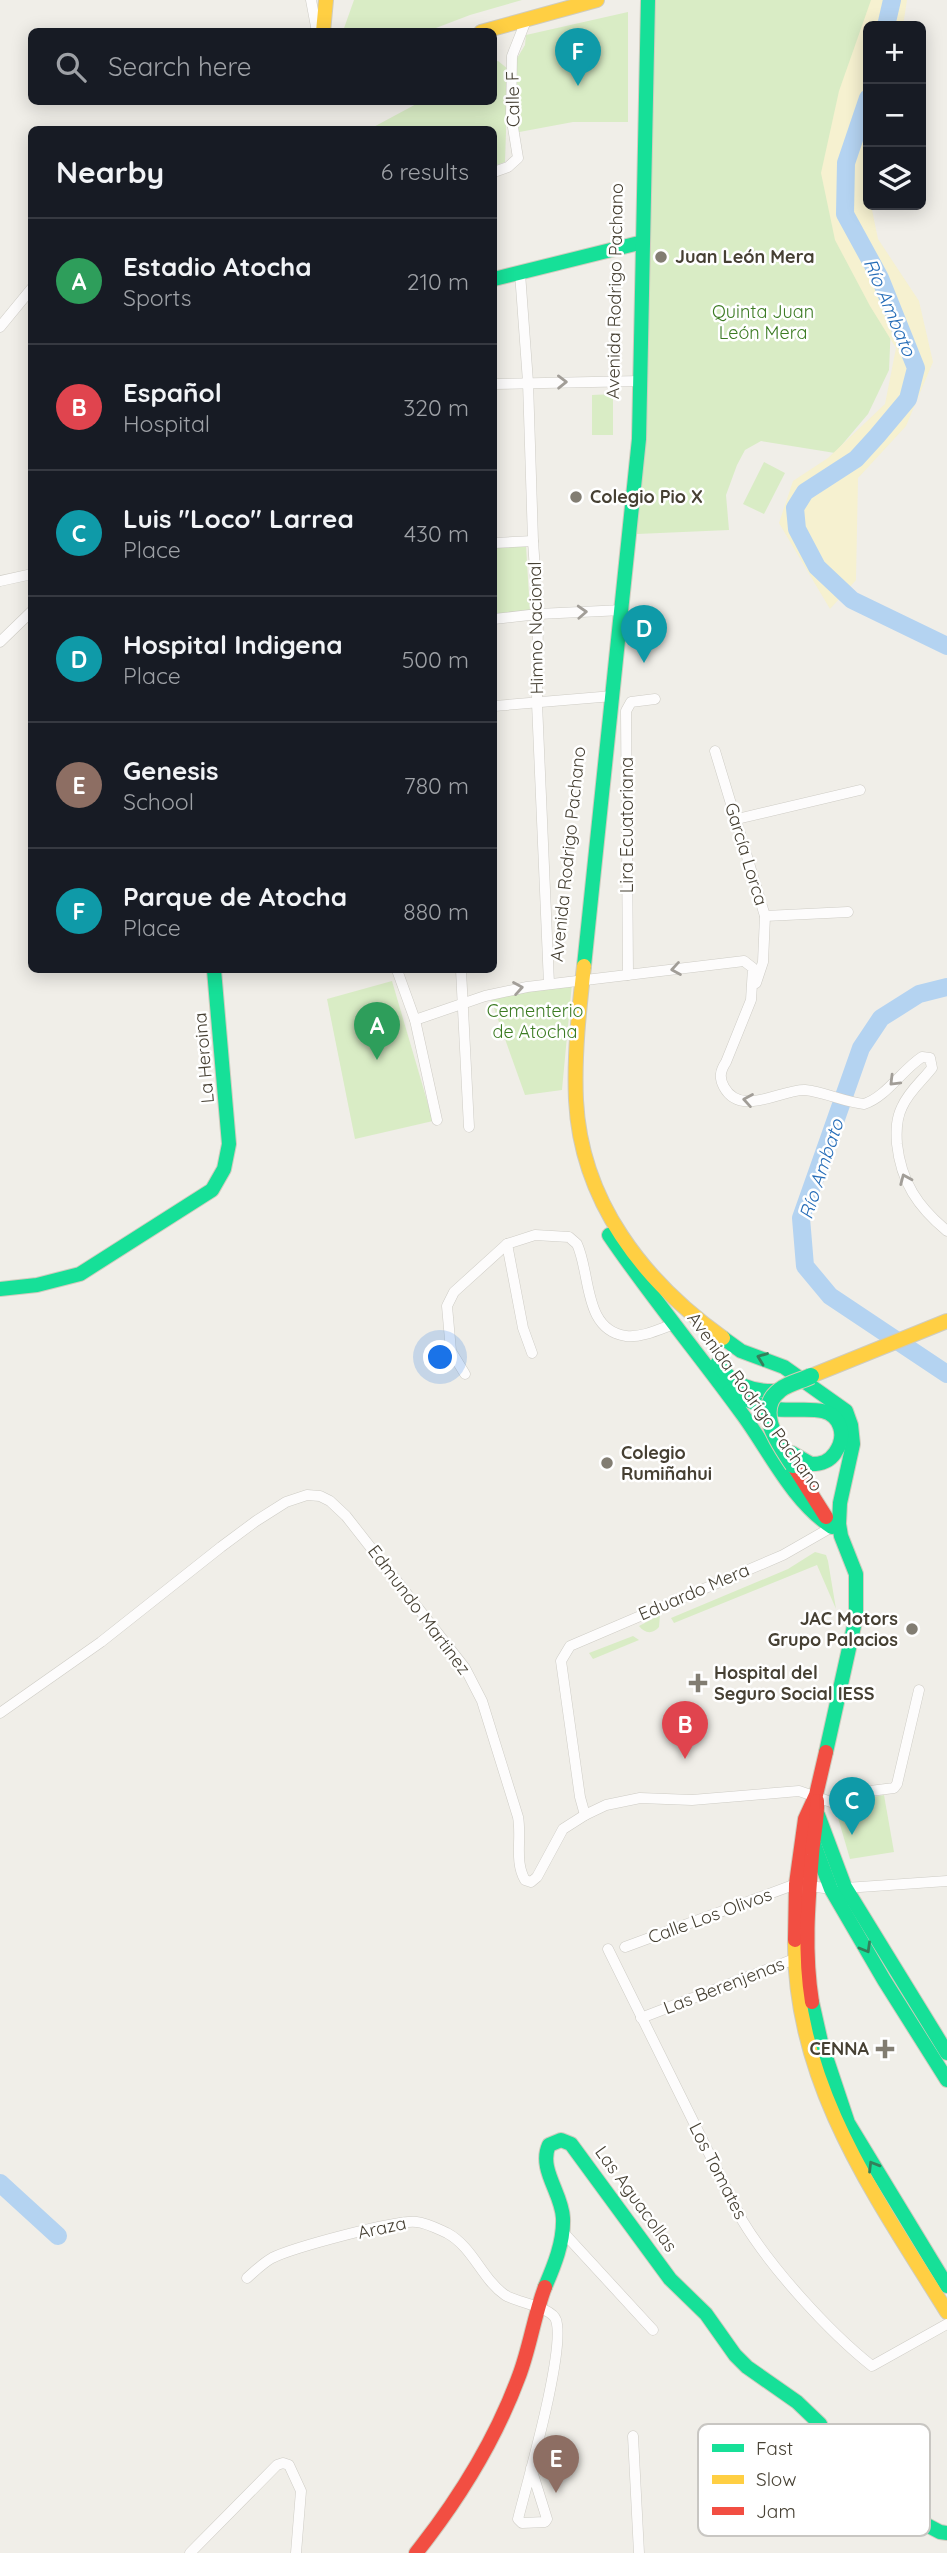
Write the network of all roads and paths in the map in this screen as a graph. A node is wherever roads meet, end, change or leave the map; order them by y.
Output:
1 (311, 0) edge
2 (326, 0) edge
3 (597, 0) edge
4 (640, 0) edge
5 (648, 0) edge
6 (527, 18) junction
7 (316, 28) edge
8 (323, 28) edge
9 (494, 28) edge
10 (497, 171) edge
11 (639, 242) junction
12 (520, 273) junction
13 (497, 278) edge
14 (28, 293) edge
15 (0, 327) edge
16 (637, 381) junction
17 (528, 382) junction
18 (497, 384) edge
19 (533, 541) junction
20 (497, 543) edge
21 (28, 576) edge
22 (0, 582) edge
23 (619, 610) junction
24 (538, 614) junction
25 (28, 615) edge
26 (497, 619) edge
27 (0, 642) edge
28 (609, 697) junction
29 (655, 699) dead end
30 (537, 703) junction
31 (497, 706) edge
32 (715, 751) dead end
33 (860, 790) dead end
34 (737, 819) junction
35 (848, 912) dead end
36 (765, 916) junction
37 (214, 973) edge
38 (398, 973) edge
39 (461, 973) edge
40 (628, 975) junction
41 (578, 982) junction
42 (549, 984) junction
43 (751, 1000) junction
44 (464, 1002) junction
45 (415, 1020) junction
46 (437, 1120) dead end
47 (468, 1127) dead end
48 (947, 1231) edge
49 (507, 1244) junction
50 (659, 1282) junction
51 (0, 1289) edge
52 (947, 1321) edge
53 (674, 1324) junction
54 (533, 1353) dead end
55 (464, 1374) dead end
56 (811, 1376) junction
57 (722, 1386) junction
58 (778, 1391) junction
59 (793, 1459) junction
60 (836, 1525) junction
61 (919, 1690) dead end
62 (0, 1713) edge
63 (816, 1795) junction
64 (585, 1815) junction
65 (811, 1817) junction
66 (813, 1841) junction
67 (947, 1881) edge
68 (803, 1885) junction
69 (838, 1888) junction
70 (625, 1947) dead end
71 (608, 1949) dead end
72 (801, 1956) junction
73 (891, 1977) junction
74 (640, 2018) junction
75 (947, 2053) edge
76 (947, 2080) edge
77 (562, 2231) junction
78 (906, 2233) junction
79 (247, 2278) dead end
80 (947, 2286) edge
81 (538, 2309) junction
82 (947, 2312) edge
83 (947, 2323) edge
84 (653, 2330) dead end
85 (820, 2424) edge
86 (632, 2436) dead end
87 (531, 2468) junction
88 (930, 2527) edge
89 (947, 2533) edge
90 (190, 2553) edge
91 (296, 2553) edge
92 (416, 2553) edge
93 (639, 2553) edge

1 - 7 street
2 - 8 main road
3 - 6 main road
4 - 11 main road, Avenida Rodrigo Pachano
5 - 11 main road, Avenida Rodrigo Pachano
6 - 9 main road
6 - 10 street, Calle F
11 - 12 main road
11 - 16 main road, Avenida Rodrigo Pachano
12 - 13 main road
12 - 17 street, Himno Nacional
14 - 15 street
17 -> 16 street
16 - 23 main road, Avenida Rodrigo Pachano
17 - 18 street
17 - 19 street, Himno Nacional
19 - 20 street
19 - 24 street, Himno Nacional
21 - 22 street
24 -> 23 street
23 - 28 main road, Avenida Rodrigo Pachano
24 - 26 street
24 - 30 street, Himno Nacional
25 - 27 street
28 - 30 street
28 - 41 main road, Avenida Rodrigo Pachano
29 - 40 street, Lira Ecuatoriana
30 - 31 street
30 - 42 street, Himno Nacional
32 - 34 street, García Lorca
33 - 34 street
34 - 36 street, García Lorca
35 - 36 street
36 - 43 street, García Lorca
37 - 51 main road, La Heroina
38 - 45 street
39 - 44 street
40 - 41 street
43 -> 40 street
41 - 42 street
41 - 50 main road, Avenida Rodrigo Pachano
41 - 53 main road, Avenida Rodrigo Pachano
44 -> 42 street
48 -> 43 street, García Lorca
44 - 45 street
44 - 47 street
45 - 46 street
49 - 53 street
49 - 54 street
49 - 55 street
50 - 58 main road
60 -> 50 main road
52 - 56 main road
53 - 57 main road, Avenida Rodrigo Pachano
56 - 58 main road, bridge
56 - 59 main road, bridge
57 - 59 main road
57 - 60 main road, Avenida Rodrigo Pachano
58 - 59 main road, bridge
59 - 60 main road
60 - 63 main road
60 - 64 street, Eduardo Mera
61 - 63 street, Edmundo Martinez
62 - 64 street, Edmundo Martinez
63 - 64 street, Edmundo Martinez
63 - 65 main road
65 - 66 main road
65 - 68 main road
65 - 69 main road
66 - 68 main road
66 - 69 main road
67 - 69 street
68 - 69 street
68 - 70 street, Calle Los Olivos
68 - 72 main road
69 - 73 main road
71 - 74 street, Los Tomates
72 - 74 street, Las Berenjenas
72 - 78 main road
73 - 75 main road
73 - 76 main road
74 - 83 street, Los Tomates
77 - 81 main road, Las Aguacollas
77 - 84 street
77 - 85 main road, Las Aguacollas
78 - 80 main road
78 - 82 main road
79 - 81 street, Araza
81 - 87 street
81 - 92 main road, Las Aguacollas
86 - 93 street
87 - 87 street
88 - 89 main road, Las Aguacollas
90 - 91 street

